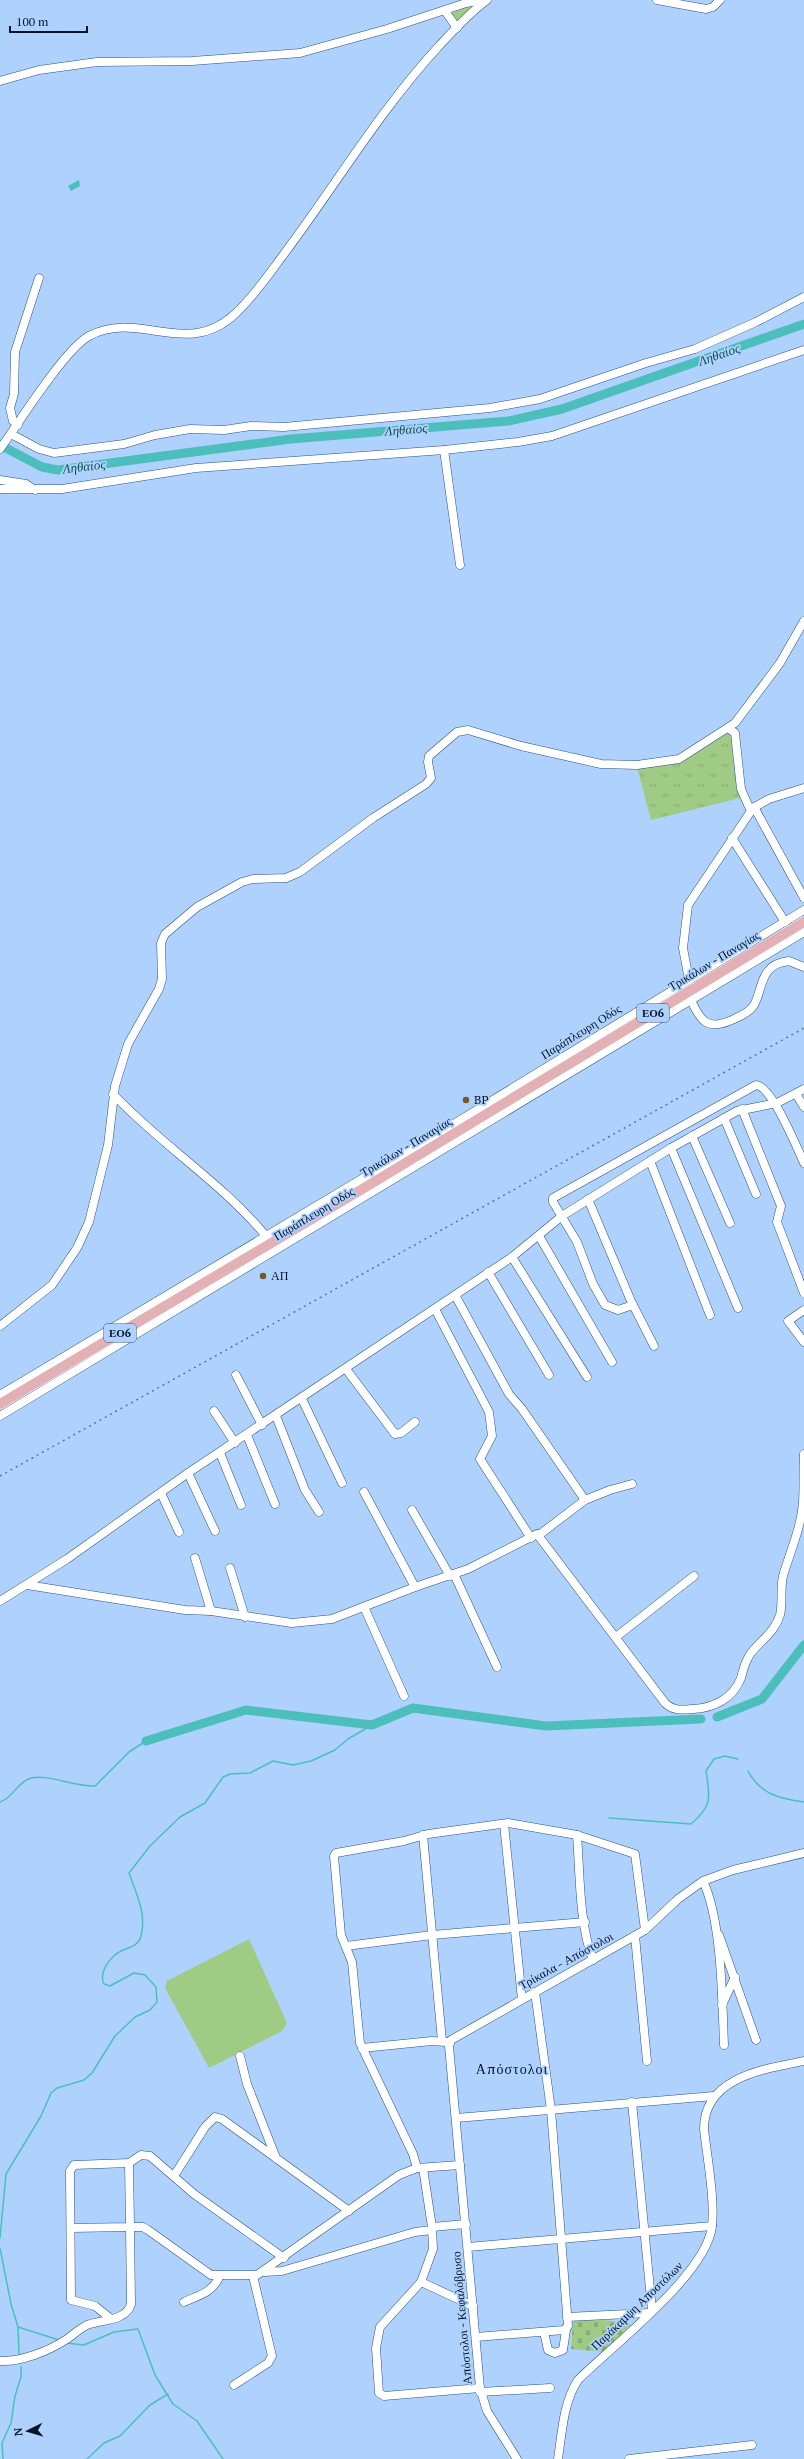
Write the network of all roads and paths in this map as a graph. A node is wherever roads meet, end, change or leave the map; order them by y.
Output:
1 (657, 0) edge
2 (720, 0) edge
3 (485, 2) edge
4 (684, 2) edge
5 (445, 11) junction
6 (457, 28) junction
7 (0, 81) edge
8 (39, 278) dead end
9 (804, 297) edge
10 (804, 350) edge
11 (18, 425) junction
12 (10, 435) junction
13 (0, 449) edge
14 (444, 450) junction
15 (0, 480) edge
16 (0, 489) edge
17 (36, 490) junction
18 (460, 565) dead end
19 (804, 621) edge
20 (733, 728) junction
21 (804, 788) edge
22 (751, 807) junction
23 (732, 838) junction
24 (804, 898) edge
25 (804, 910) edge
26 (785, 922) junction
27 (804, 922) edge
28 (804, 932) edge
29 (804, 967) edge
30 (689, 980) junction
31 (691, 1000) junction
32 (804, 1088) edge
33 (113, 1094) junction
34 (796, 1094) junction
35 (490, 1102) junction
36 (775, 1103) junction
37 (501, 1105) junction
38 (804, 1107) edge
39 (742, 1109) junction
40 (724, 1118) junction
41 (452, 1130) junction
42 (692, 1136) junction
43 (645, 1146) junction
44 (671, 1148) junction
45 (651, 1160) junction
46 (804, 1163) edge
47 (756, 1194) dead end
48 (588, 1199) junction
49 (562, 1216) junction
50 (730, 1222) dead end
51 (539, 1236) junction
52 (268, 1240) junction
53 (270, 1255) junction
54 (512, 1257) junction
55 (488, 1272) junction
56 (220, 1274) junction
57 (230, 1279) junction
58 (804, 1293) edge
59 (455, 1295) junction
60 (633, 1306) junction
61 (738, 1308) dead end
62 (435, 1309) junction
63 (804, 1310) edge
64 (710, 1315) dead end
65 (0, 1326) edge
66 (804, 1342) edge
67 (654, 1346) dead end
68 (612, 1362) dead end
69 (346, 1369) junction
70 (236, 1375) dead end
71 (549, 1375) dead end
72 (587, 1377) dead end
73 (0, 1395) edge
74 (302, 1399) junction
75 (0, 1406) edge
76 (214, 1411) dead end
77 (0, 1416) edge
78 (276, 1416) junction
79 (415, 1422) dead end
80 (262, 1425) junction
81 (247, 1435) junction
82 (235, 1443) junction
83 (220, 1453) junction
84 (804, 1454) edge
85 (188, 1473) junction
86 (342, 1483) dead end
87 (632, 1484) dead end
88 (364, 1492) dead end
89 (161, 1493) junction
90 (585, 1500) junction
91 (275, 1504) dead end
92 (241, 1505) dead end
93 (412, 1510) dead end
94 (319, 1512) dead end
95 (215, 1531) dead end
96 (179, 1532) dead end
97 (535, 1536) junction
98 (195, 1558) dead end
99 (230, 1568) dead end
100 (452, 1575) junction
101 (694, 1576) dead end
102 (27, 1585) junction
103 (416, 1587) junction
104 (0, 1601) edge
105 (364, 1607) junction
106 (211, 1610) junction
107 (245, 1617) junction
108 (616, 1637) junction
109 (497, 1667) dead end
110 (404, 1696) dead end
111 (504, 1824) junction
112 (423, 1835) junction
113 (577, 1835) junction
114 (804, 1853) edge
115 (703, 1881) junction
116 (584, 1922) junction
117 (715, 1924) junction
118 (514, 1928) junction
119 (645, 1930) junction
120 (432, 1935) junction
121 (634, 1936) junction
122 (346, 1946) junction
123 (593, 1960) junction
124 (734, 1977) junction
125 (535, 1992) junction
126 (522, 1999) junction
127 (722, 2006) junction
128 (756, 2040) dead end
129 (446, 2042) junction
130 (724, 2045) dead end
131 (362, 2048) junction
132 (240, 2056) dead end
133 (647, 2061) dead end
134 (804, 2061) edge
135 (714, 2096) junction
136 (632, 2102) junction
137 (551, 2110) junction
138 (456, 2118) junction
139 (276, 2158) junction
140 (129, 2163) junction
141 (460, 2165) junction
142 (420, 2168) junction
143 (174, 2176) junction
144 (349, 2211) junction
145 (466, 2224) junction
146 (712, 2226) junction
147 (130, 2227) junction
148 (71, 2228) junction
149 (432, 2228) junction
150 (645, 2231) junction
151 (560, 2239) junction
152 (468, 2246) junction
153 (284, 2258) junction
154 (263, 2272) junction
155 (220, 2275) junction
156 (253, 2276) junction
157 (421, 2282) junction
158 (184, 2302) dead end
159 (473, 2306) junction
160 (651, 2312) junction
161 (567, 2317) junction
162 (110, 2318) junction
163 (566, 2330) junction
164 (544, 2332) junction
165 (476, 2337) junction
166 (0, 2361) edge
167 (234, 2385) dead end
168 (550, 2388) dead end
169 (480, 2390) junction
170 (752, 2445) dead end
171 (517, 2459) edge
172 (558, 2459) edge
173 (629, 2459) edge

1 - 4 street
2 - 4 street
3 - 5 street
3 - 6 street
5 - 6 street
5 - 7 street
6 - 11 street
8 - 11 street
9 - 12 street
10 - 14 street
11 - 12 street
12 - 13 street
14 - 17 street
14 - 18 street
15 - 17 street
16 - 17 street
19 - 20 street
20 - 22 street
20 - 33 street
21 - 22 street
22 - 23 street
22 - 24 street
23 - 26 street
23 - 30 street
25 - 26 street, Παράπλευρη Οδός
26 - 30 street, Παράπλευρη Οδός
27 - 37 main road, Τρικάλων - Παναγίας / ΕΟ6
28 - 31 street, Παράπλευρη Οδός
29 - 31 street
30 - 35 street, Παράπλευρη Οδός
31 - 53 street, Παράπλευρη Οδός
32 - 34 street
33 - 52 street
33 - 65 street
34 - 36 street
34 - 38 street
35 - 37 main road
35 - 41 street, Παράπλευρη Οδός
36 - 39 street
36 - 43 street
36 - 46 street
37 - 41 main road, Τρικάλων - Παναγίας / ΕΟ6
39 - 40 street
39 - 58 street
40 - 42 street
40 - 47 street
41 - 52 main road, Τρικάλων - Παναγίας / ΕΟ6
42 - 44 street
42 - 50 street
43 - 45 street
43 - 49 street
44 - 45 street
44 - 61 street
45 - 48 street
45 - 64 street
48 - 49 street
48 - 60 street
49 - 51 street
49 - 60 street
51 - 54 street
51 - 68 street
52 - 53 main road
52 - 56 main road, Τρικάλων - Παναγίας / ΕΟ6
52 - 73 street, Παράπλευρη Οδός
53 - 57 street, Παράπλευρη Οδός
54 - 55 street
54 - 72 street
55 - 59 street
55 - 71 street
56 - 57 main road
56 - 75 main road, Τρικάλων - Παναγίας / ΕΟ6
57 - 77 street, Παράπλευρη Οδός
59 - 62 street
59 - 90 street
60 - 67 street
62 - 69 street
62 - 97 street
63 - 66 street
69 - 74 street
69 - 79 street
70 - 80 street
74 - 78 street
74 - 86 street
76 - 82 street
78 - 80 street
78 - 94 street
80 - 81 street
81 - 82 street
81 - 91 street
82 - 83 street
83 - 85 street
83 - 92 street
84 - 108 street
85 - 89 street
85 - 95 street
87 - 90 street
88 - 103 street
89 - 96 street
89 - 102 street
90 - 97 street
93 - 100 street
97 - 100 street
97 - 108 street
98 - 106 street
99 - 107 street
100 - 103 street
100 - 109 street
101 - 108 street
102 - 104 street
102 - 106 street
103 - 105 street
105 - 107 street
105 - 110 street
106 - 107 street
111 - 112 street
111 - 113 street
111 - 118 street
112 - 120 street
112 - 122 street
113 - 116 street
113 - 119 street
114 - 115 street, Τρίκαλα - Απόστολοι
115 - 117 street
115 - 119 street, Τρίκαλα - Απόστολοι
116 - 118 street
116 - 123 street
117 - 124 street
117 - 127 street
118 - 120 street
118 - 126 street
119 - 121 street, Τρίκαλα - Απόστολοι
120 - 122 street
120 - 129 street
121 - 123 street, Τρίκαλα - Απόστολοι
121 - 133 street
122 - 131 street
123 - 125 street, Τρίκαλα - Απόστολοι
124 - 127 street
124 - 128 street
125 - 126 street, Τρίκαλα - Απόστολοι
125 - 137 street
126 - 129 street, Τρίκαλα - Απόστολοι
127 - 130 street
129 - 131 street
129 - 138 street
131 - 142 street
132 - 139 street
134 - 135 street
135 - 136 street
135 - 146 street, Παράκαμψη Αποστόλων
136 - 137 street
136 - 150 street
137 - 138 street
137 - 151 street
138 - 141 street
139 - 143 street
139 - 144 street
140 - 143 street
140 - 147 street
140 - 148 street
141 - 142 street
141 - 145 street, Απόστολοι - Κεφαλόβρυσο
142 - 144 street
142 - 149 street
143 - 153 street
144 - 153 street
145 - 149 street
145 - 152 street, Απόστολοι - Κεφαλόβρυσο
146 - 150 street
146 - 160 street, Παράκαμψη Αποστόλων
147 - 148 street
147 - 155 street
147 - 162 street
148 - 162 street
149 - 154 street
149 - 157 street
150 - 151 street
150 - 160 street
151 - 152 street
151 - 161 street
152 - 159 street, Απόστολοι - Κεφαλόβρυσο
153 - 154 street
154 - 156 street
155 - 156 street
155 - 158 street
156 - 167 street
157 - 159 street
157 - 169 street
159 - 165 street, Απόστολοι - Κεφαλόβρυσο
160 - 161 street
160 - 172 street, Παράκαμψη Αποστόλων
161 - 163 street
162 - 166 street
163 - 164 street
163 - 164 street
164 - 165 street
165 - 169 street, Απόστολοι - Κεφαλόβρυσο
168 - 169 street
169 - 171 street, Απόστολοι - Κεφαλόβρυσο
170 - 173 street

